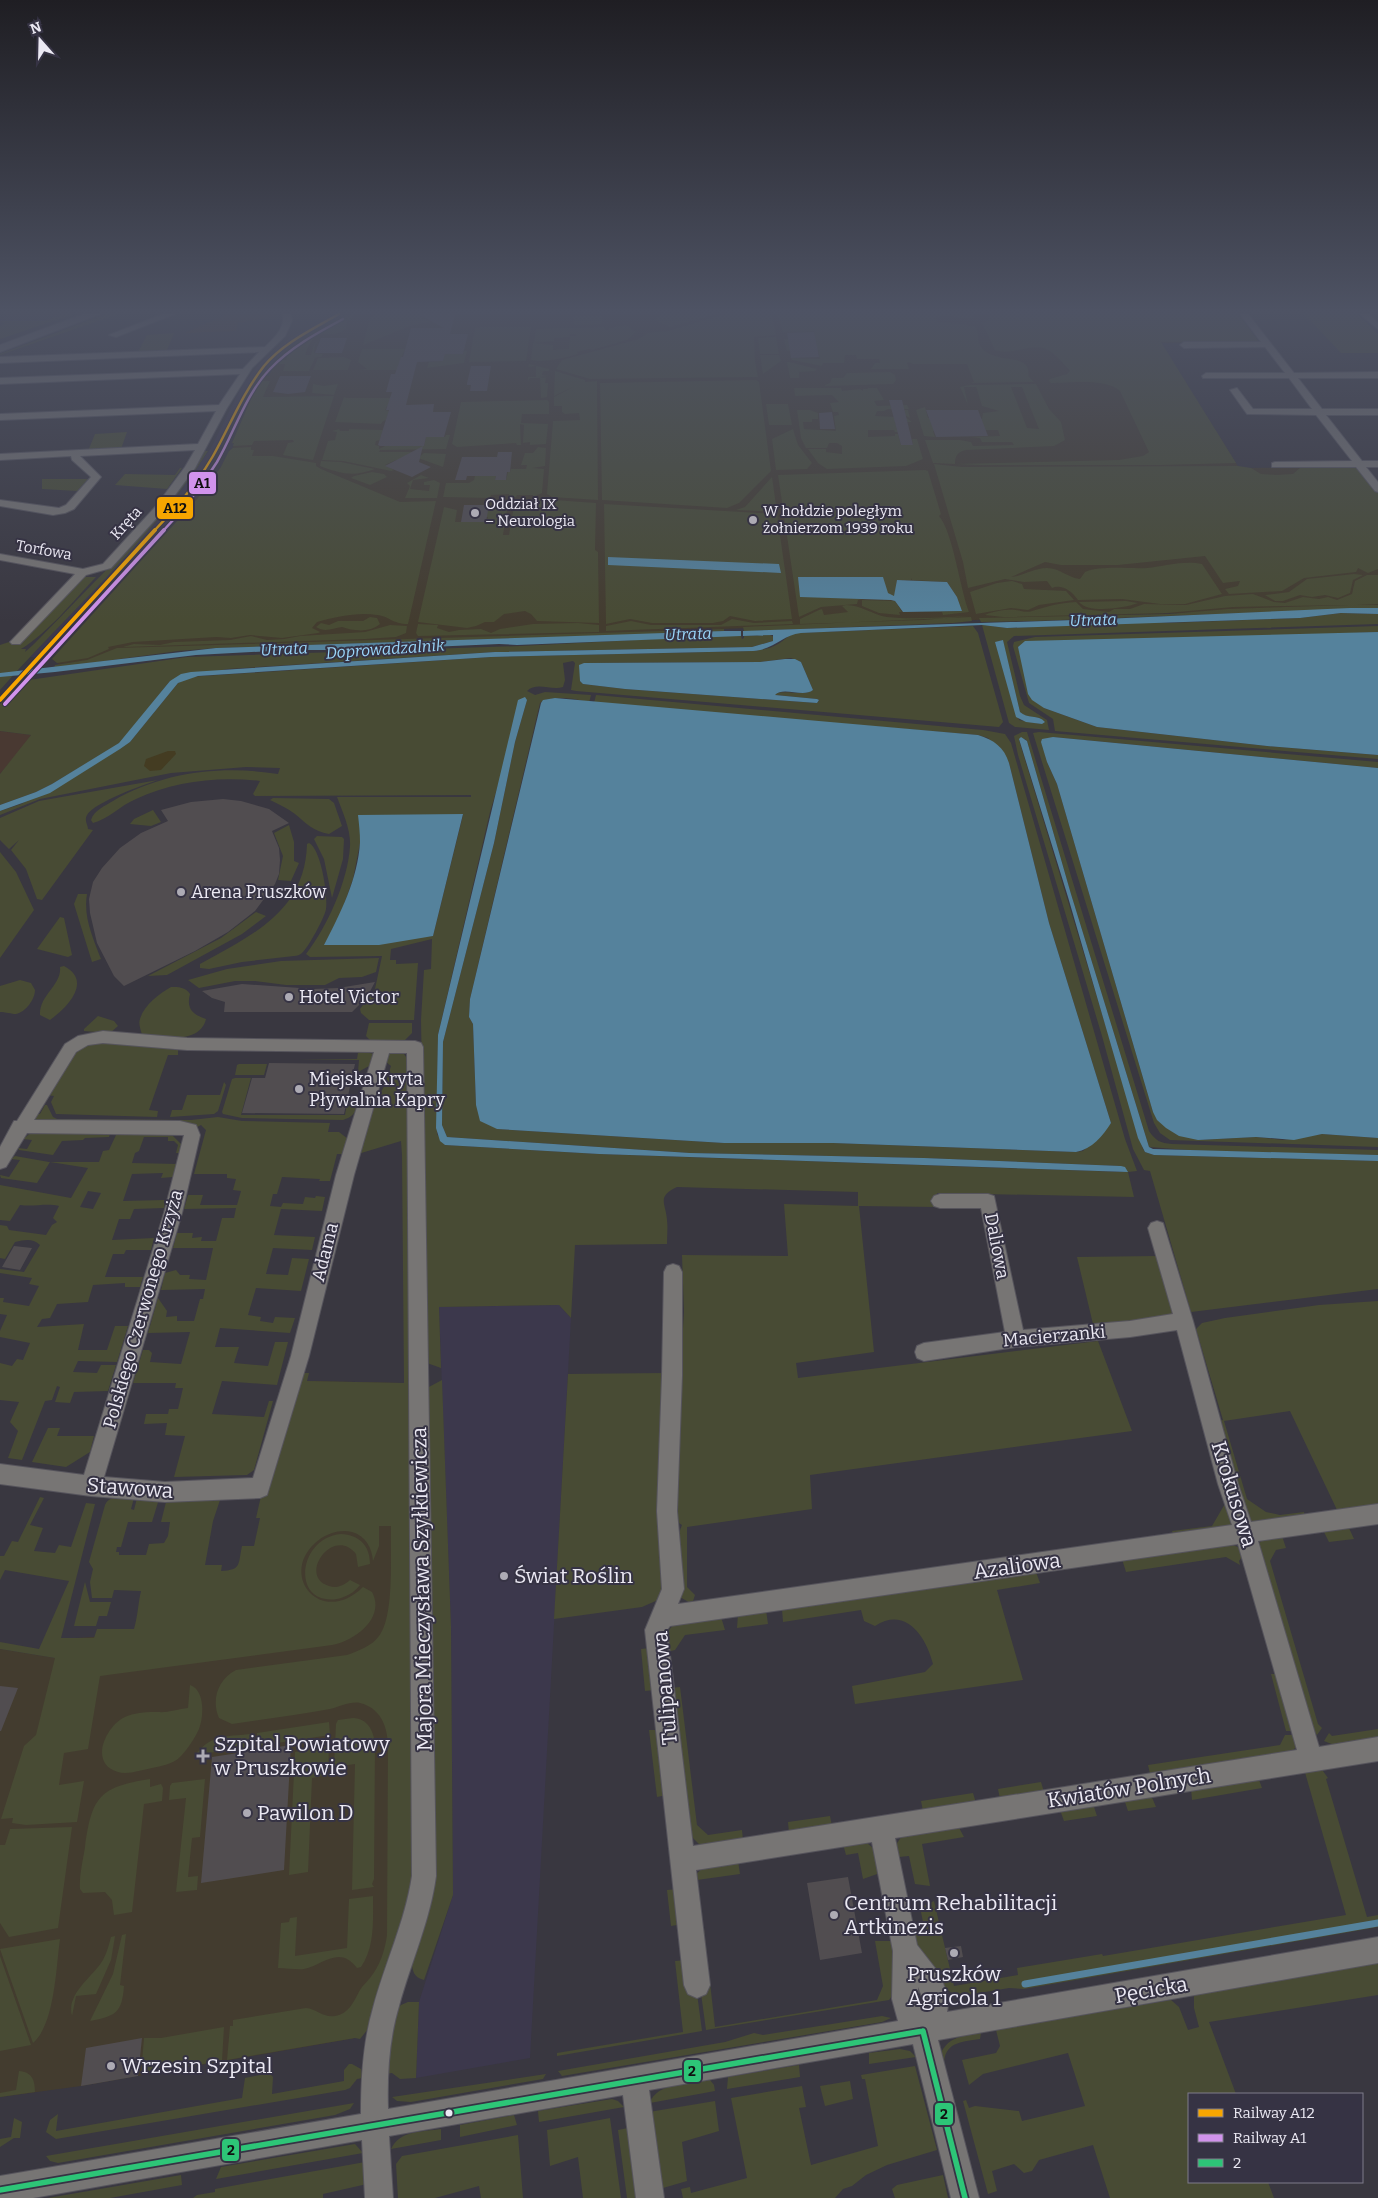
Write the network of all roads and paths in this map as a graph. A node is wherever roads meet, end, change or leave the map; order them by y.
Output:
1 (218, 417) edge
2 (1323, 417) edge
3 (202, 448) junction
4 (76, 454) junction
5 (0, 458) edge
6 (1275, 464) dead end
7 (1359, 464) junction
8 (1378, 464) edge
9 (1378, 489) edge
10 (0, 503) edge
11 (0, 557) edge
12 (83, 572) junction
13 (16, 642) dead end
14 (383, 1047) junction
15 (415, 1047) joint
16 (20, 1126) junction
17 (0, 1162) edge
18 (940, 1200) dead end
19 (1157, 1228) dead end
20 (673, 1272) dead end
21 (1184, 1321) junction
22 (1016, 1339) junction
23 (924, 1352) dead end
24 (0, 1474) edge
25 (91, 1486) junction
26 (260, 1488) joint
27 (1378, 1514) edge
28 (1244, 1533) junction
29 (658, 1622) junction
30 (1378, 1749) edge
31 (1311, 1759) junction
32 (881, 1828) junction
33 (683, 1860) junction
34 (1378, 1950) edge
35 (906, 1951) joint
36 (697, 1985) dead end
37 (923, 2031) junction
38 (634, 2080) junction
39 (376, 2125) junction
40 (15, 2191) edge
41 (378, 2198) edge
42 (650, 2198) edge
43 (965, 2198) edge

1 - 3 street, Kręta
2 - 7 street
3 - 4 street
3 - 12 street, Kręta
4 - 5 street
4 - 10 street
6 - 7 street
7 - 8 street
7 - 9 street
11 - 12 street, Torfowa
12 - 13 street, Kręta
14 - 15 street
14 - 16 street
14 - 26 street, Adama
15 - 39 street, Majora Mieczysława Szyłkiewicza
16 - 17 street
16 - 25 street, Polskiego Czerwonego Krzyża
18 - 22 street, Daliowa
19 - 21 street, Krokusowa
20 - 29 street, Tulipanowa
21 - 22 street, Macierzanki
21 - 28 street, Krokusowa
22 - 23 street, Macierzanki
24 - 25 street, Stawowa
25 - 26 street, Stawowa
27 - 28 street, Azaliowa
28 - 29 street, Azaliowa
28 - 31 street, Krokusowa
29 - 33 street, Tulipanowa
30 - 31 street, Kwiatów Polnych
31 - 32 street, Kwiatów Polnych
32 - 33 street, Kwiatów Polnych
32 - 35 street
33 - 36 street, Tulipanowa
34 - 37 street, Pęcicka
35 - 37 street
37 - 38 street, Pęcicka
37 - 43 street
38 - 39 street, Pęcicka
38 - 42 street
39 - 40 street
39 - 41 street

